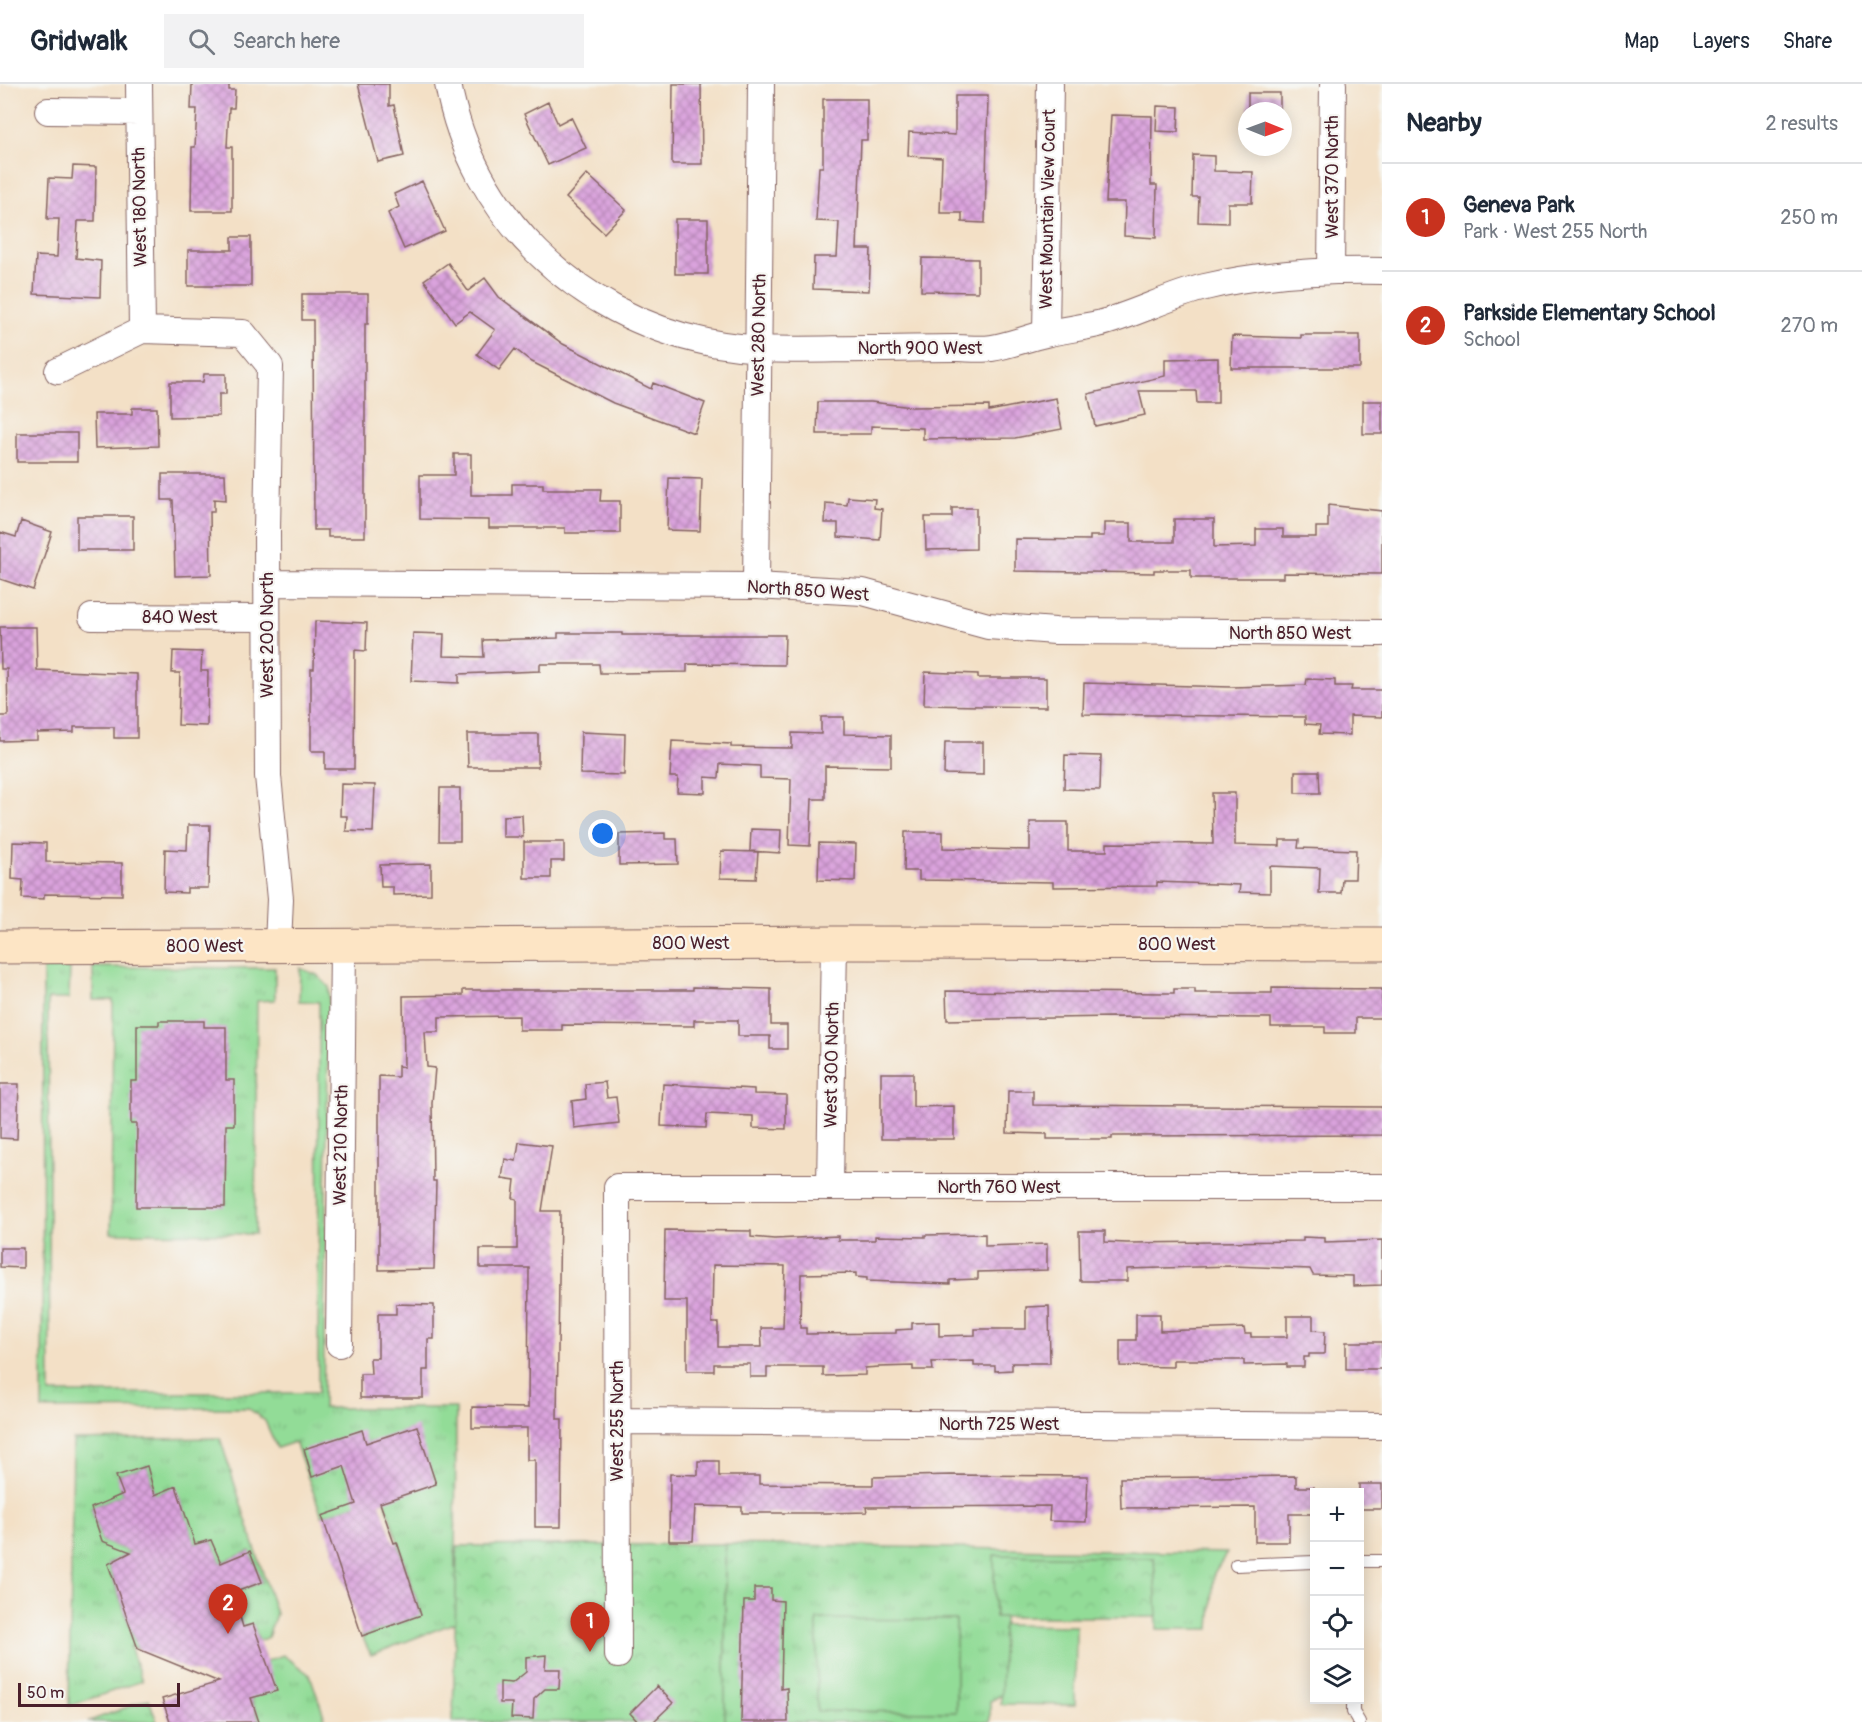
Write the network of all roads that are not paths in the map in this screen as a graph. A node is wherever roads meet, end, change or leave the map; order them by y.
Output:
1 (139, 84) edge
2 (448, 84) edge
3 (761, 84) edge
4 (1050, 84) edge
5 (1333, 84) edge
6 (48, 111) dead end
7 (139, 112) junction
8 (1331, 270) junction
9 (1382, 271) edge
10 (142, 330) junction
11 (1046, 333) junction
12 (759, 350) junction
13 (58, 371) dead end
14 (267, 583) junction
15 (756, 586) junction
16 (93, 617) dead end
17 (267, 618) junction
18 (1382, 633) edge
19 (834, 943) junction
20 (1382, 944) edge
21 (278, 945) junction
22 (343, 945) junction
23 (0, 947) edge
24 (830, 1186) junction
25 (617, 1187) joint
26 (1382, 1187) edge
27 (339, 1344) dead end
28 (617, 1421) junction
29 (1382, 1425) edge
30 (1364, 1561) edge
31 (1382, 1561) edge
32 (1310, 1562) edge
33 (1236, 1565) dead end
34 (618, 1655) dead end
35 (1353, 1704) edge
36 (1359, 1722) edge

1 - 7 street, West 180 North
2 - 12 street, North 900 West
3 - 12 street, West 280 North
4 - 11 street, West Mountain View Court
5 - 8 street, West 370 North
6 - 7 street
7 - 10 street, West 180 North
8 - 9 street, North 900 West
8 - 11 street, North 900 West
10 - 13 street
10 - 14 street, West 200 North
11 - 12 street, North 900 West
12 - 15 street, West 280 North
14 - 15 street, North 850 West
14 - 17 street, West 200 North
15 - 18 street, North 850 West
16 - 17 street, 840 West
17 - 21 street, West 200 North
19 - 20 street, 800 West
19 - 22 street, 800 West
19 - 24 street, West 300 North
21 - 22 street, 800 West
21 - 23 street, 800 West
22 - 27 street, West 210 North
24 - 25 street, North 760 West
24 - 26 street, North 760 West
25 - 28 street, West 255 North
28 - 29 street, North 725 West
28 - 34 street, West 255 North
30 - 31 lane
32 - 33 lane
35 - 36 lane

